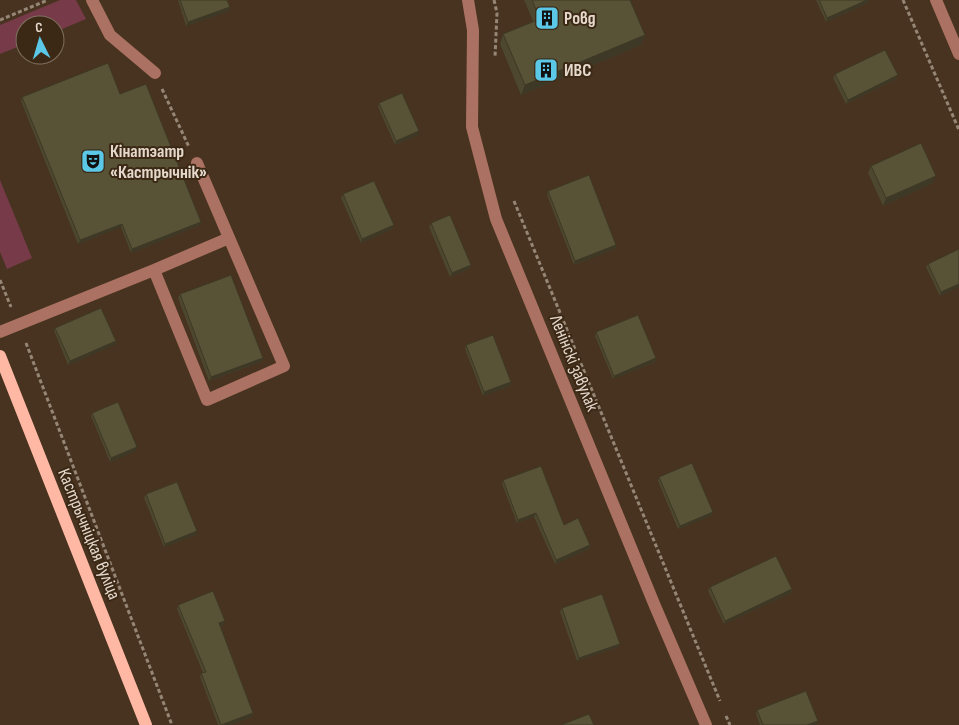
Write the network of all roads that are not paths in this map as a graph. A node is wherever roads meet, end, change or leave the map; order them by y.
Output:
1 (92, 0) edge
2 (468, 0) edge
3 (936, 0) edge
4 (959, 54) edge
5 (154, 73) road end
6 (197, 163) road end
7 (229, 238) junction
8 (154, 270) junction
9 (0, 332) edge
10 (0, 356) edge
11 (146, 725) edge
12 (706, 725) edge

1 - 5 street
2 - 12 street, Ленінскі завулак
3 - 4 street
6 - 7 street
7 - 8 street
7 - 8 street
8 - 9 street
10 - 11 main road, Кастрычніцкая вуліца

